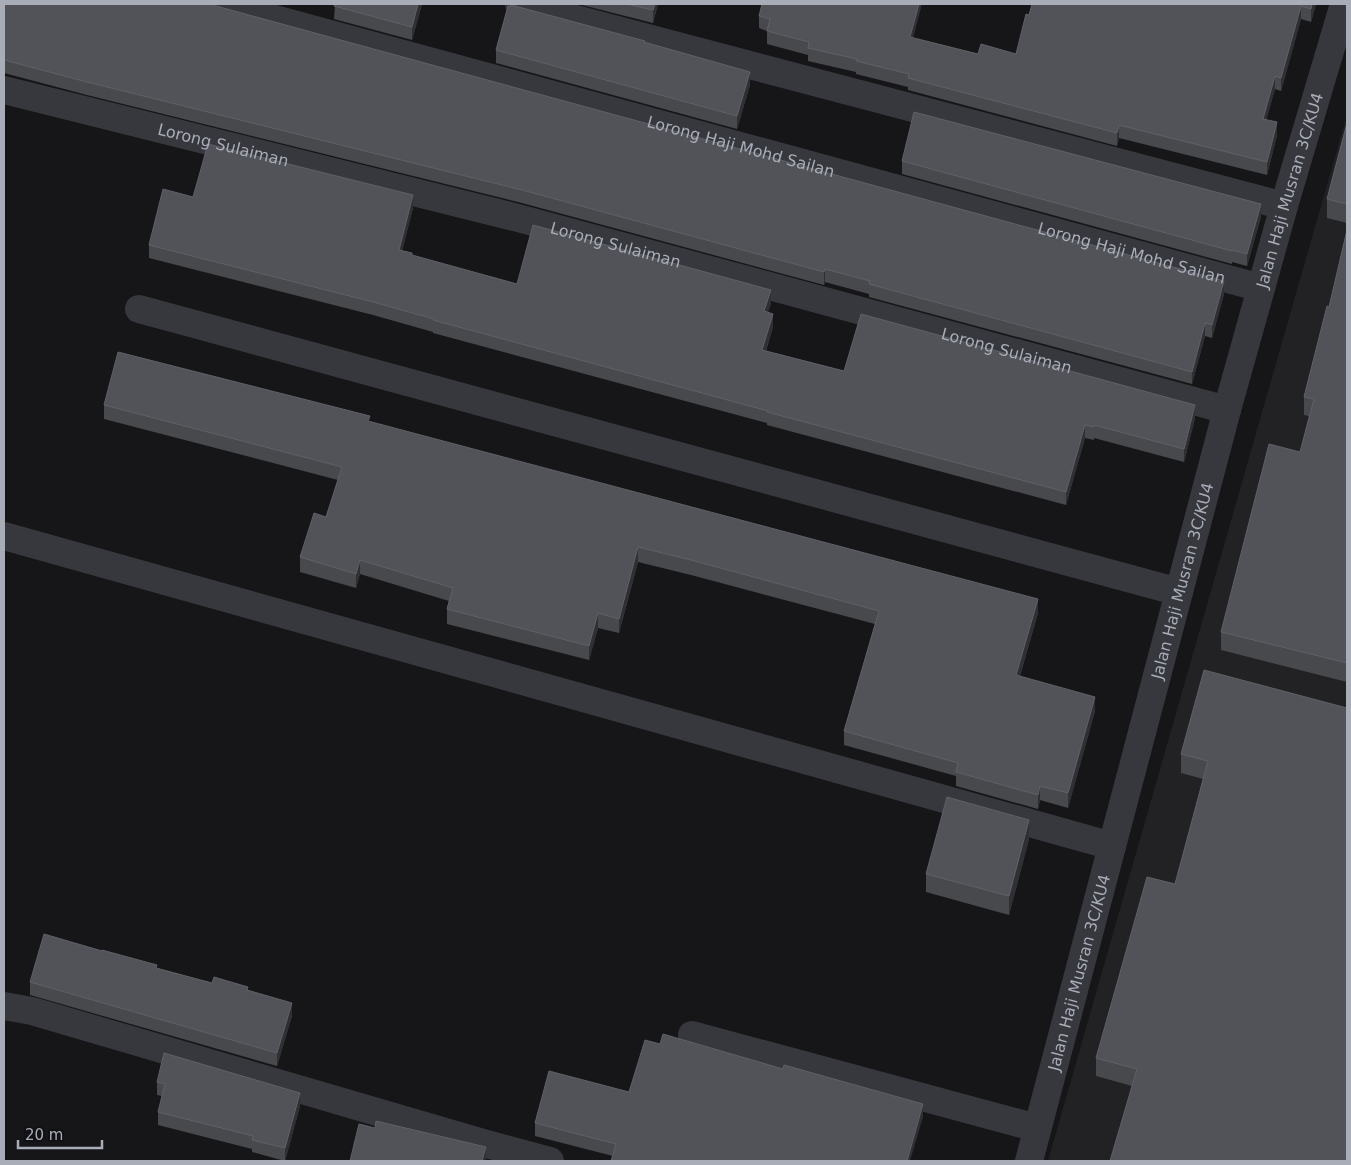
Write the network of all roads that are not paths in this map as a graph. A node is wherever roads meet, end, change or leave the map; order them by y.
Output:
1 (220, 4) edge
2 (519, 4) edge
3 (1344, 4) edge
4 (4, 90) edge
5 (1284, 206) junction
6 (1261, 288) junction
7 (139, 309) dead end
8 (1227, 410) junction
9 (4, 536) edge
10 (1179, 592) junction
11 (1112, 846) junction
12 (4, 1006) edge
13 (692, 1035) dead end
14 (1037, 1128) junction
15 (550, 1161) edge
16 (1029, 1161) edge

1 - 6 street, Lorong Haji Mohd Sailan
2 - 5 street
3 - 5 street, Jalan Haji Musran 3C/KU4
4 - 8 street, Lorong Sulaiman
5 - 6 street, Jalan Haji Musran 3C/KU4
6 - 8 street, Jalan Haji Musran 3C/KU4
7 - 10 street
8 - 10 street, Jalan Haji Musran 3C/KU4
9 - 11 street
10 - 11 street, Jalan Haji Musran 3C/KU4
11 - 14 street, Jalan Haji Musran 3C/KU4
12 - 15 street
13 - 14 street
14 - 16 street, Jalan Haji Musran 3C/KU4

